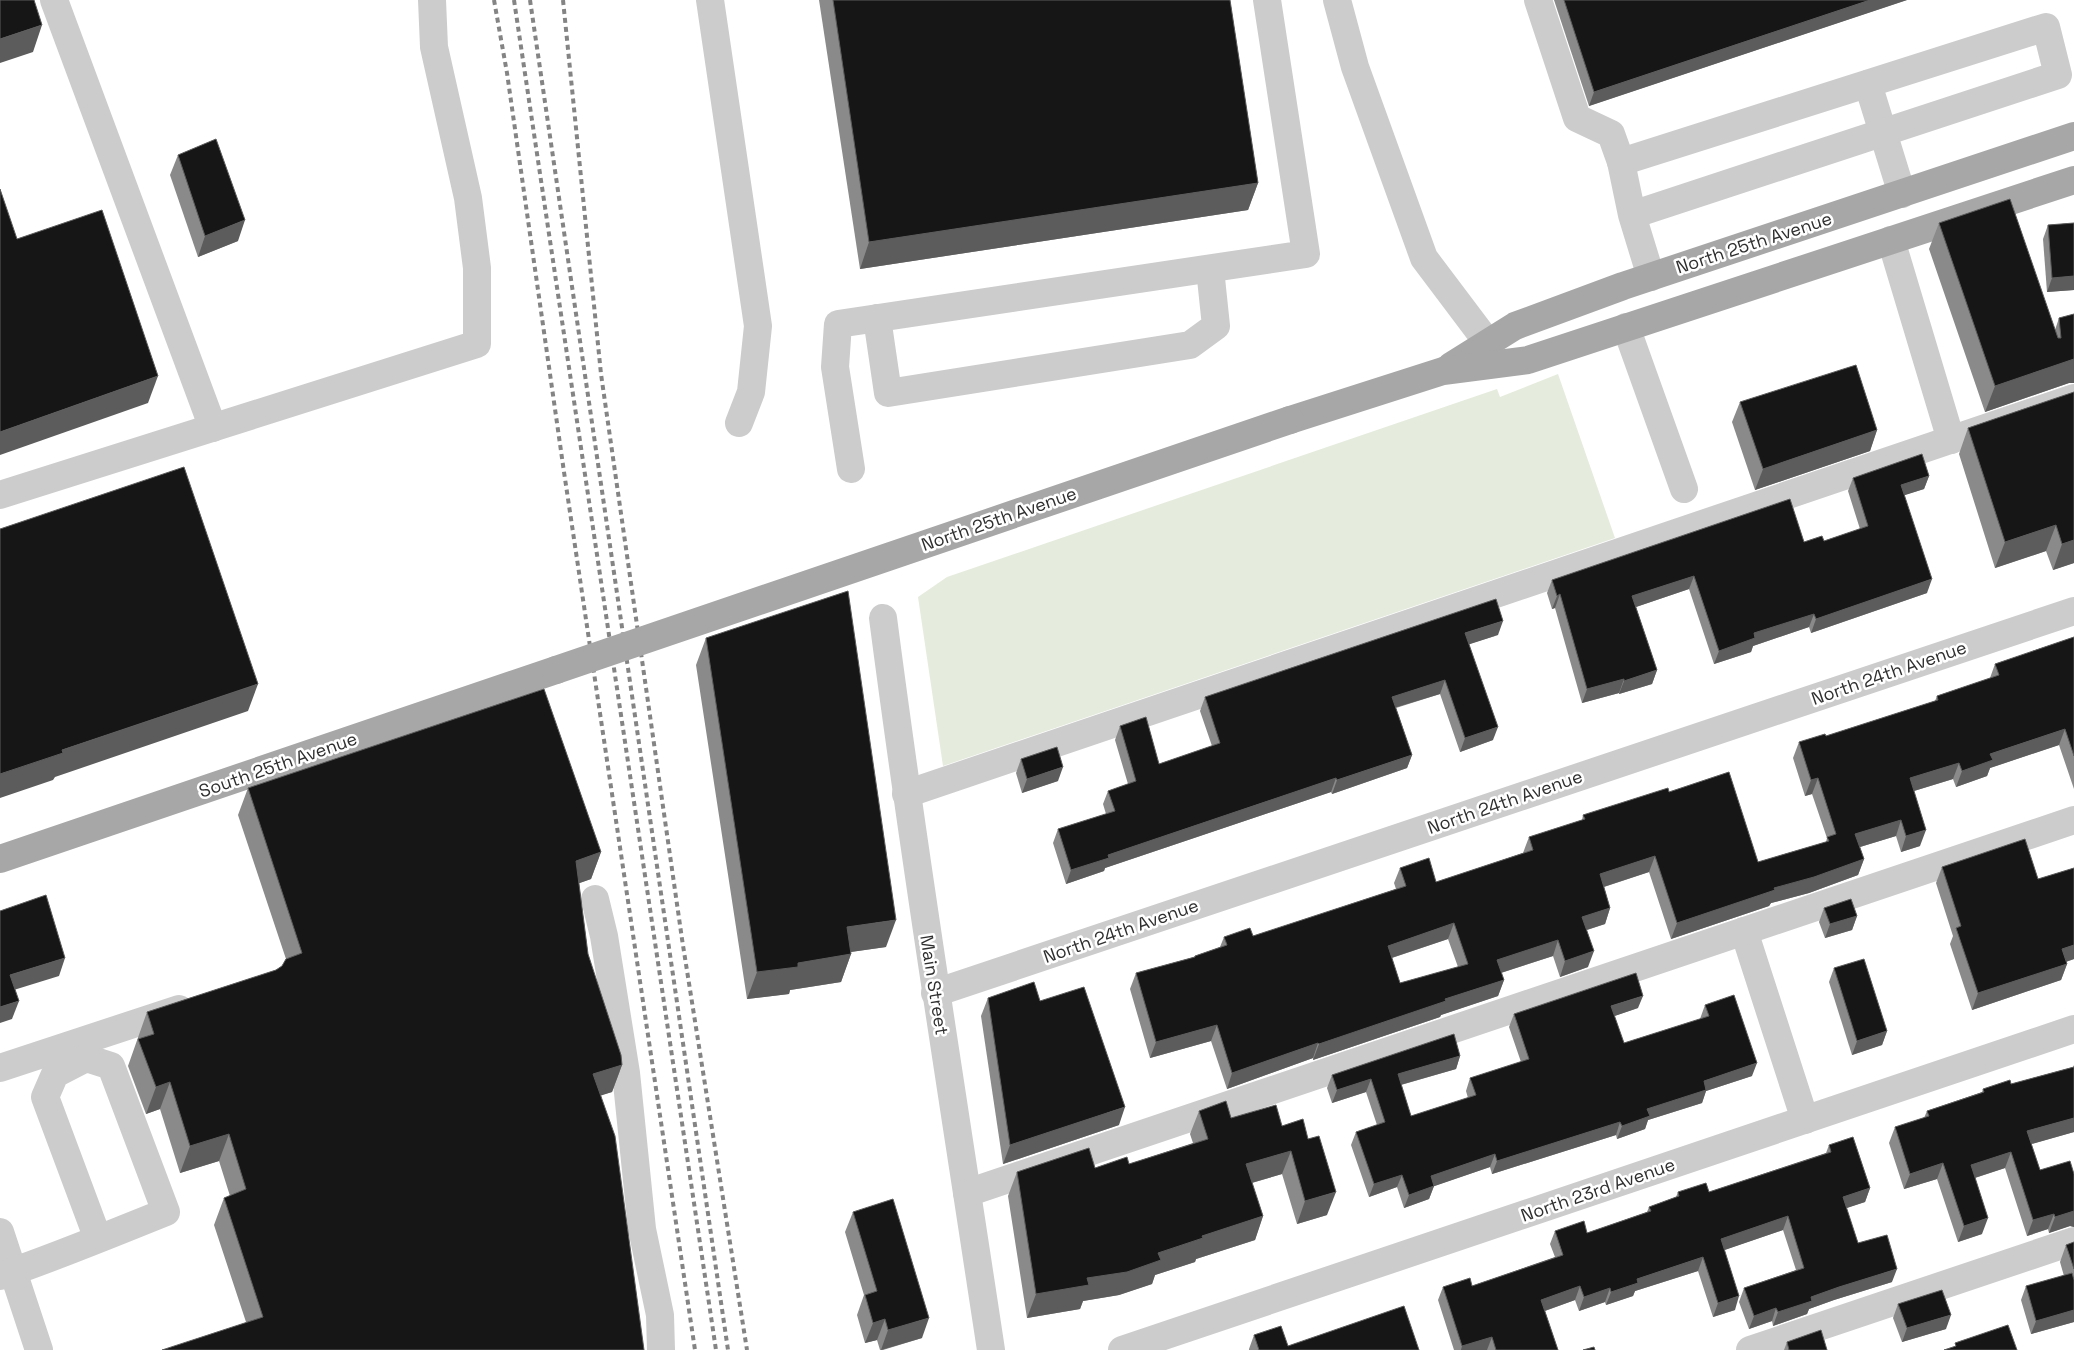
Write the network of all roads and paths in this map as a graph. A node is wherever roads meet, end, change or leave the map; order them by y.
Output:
1 (54, 0) edge
2 (432, 0) edge
3 (710, 0) edge
4 (1267, 0) edge
5 (1337, 0) edge
6 (1538, 0) edge
7 (1868, 84) junction
8 (1883, 132) junction
9 (2074, 136) edge
10 (1621, 162) junction
11 (2074, 180) edge
12 (1902, 194) junction
13 (1632, 215) junction
14 (1891, 240) junction
15 (1210, 268) junction
16 (1651, 277) junction
17 (877, 318) junction
18 (1626, 327) junction
19 (1488, 343) junction
20 (1442, 371) junction
21 (2074, 398) edge
22 (739, 423) dead end
23 (213, 428) junction
24 (1951, 440) junction
25 (851, 469) dead end
26 (1684, 489) dead end
27 (0, 495) edge
28 (2074, 611) edge
29 (883, 618) dead end
30 (556, 670) joint
31 (906, 794) junction
32 (2074, 820) edge
33 (0, 859) edge
34 (595, 899) dead end
35 (1744, 932) junction
36 (935, 993) junction
37 (205, 1000) edge
38 (2074, 1029) edge
39 (0, 1068) edge
40 (1805, 1120) junction
41 (967, 1193) junction
42 (0, 1232) edge
43 (90, 1242) junction
44 (2074, 1242) edge
45 (7, 1274) edge
46 (39, 1350) edge
47 (661, 1350) edge
48 (990, 1350) edge
49 (1122, 1350) edge
50 (1750, 1350) edge

1 - 23 street
2 - 23 street
3 - 22 street
4 - 15 street
5 - 19 street
6 - 10 street
7 - 8 street
7 - 8 street
7 - 10 street
8 - 12 street
8 - 13 street
9 - 12 main road, North 25th Avenue
10 - 13 street
11 - 14 main road, North 25th Avenue
12 - 16 main road, North 25th Avenue
13 - 16 street
14 - 18 main road, North 25th Avenue
14 - 24 street
15 - 17 street
15 - 17 street
16 - 19 main road, North 25th Avenue
17 - 25 street
18 - 20 main road, North 25th Avenue
18 - 26 street
19 - 20 main road, North 25th Avenue
20 - 30 main road, North 25th Avenue, bridge
21 - 24 street
23 - 27 street
24 - 31 street
28 - 36 street, North 24th Avenue
29 - 31 street, Main Street
30 - 33 main road, South 25th Avenue
31 - 36 street, Main Street
32 - 35 street
34 - 47 street
35 - 40 street
35 - 41 street
36 - 41 street, Main Street
37 - 39 street
38 - 40 street, North 23rd Avenue
40 - 49 street, North 23rd Avenue
41 - 48 street, Main Street
42 - 45 street
43 - 43 street
43 - 45 street
44 - 50 street
45 - 46 street

